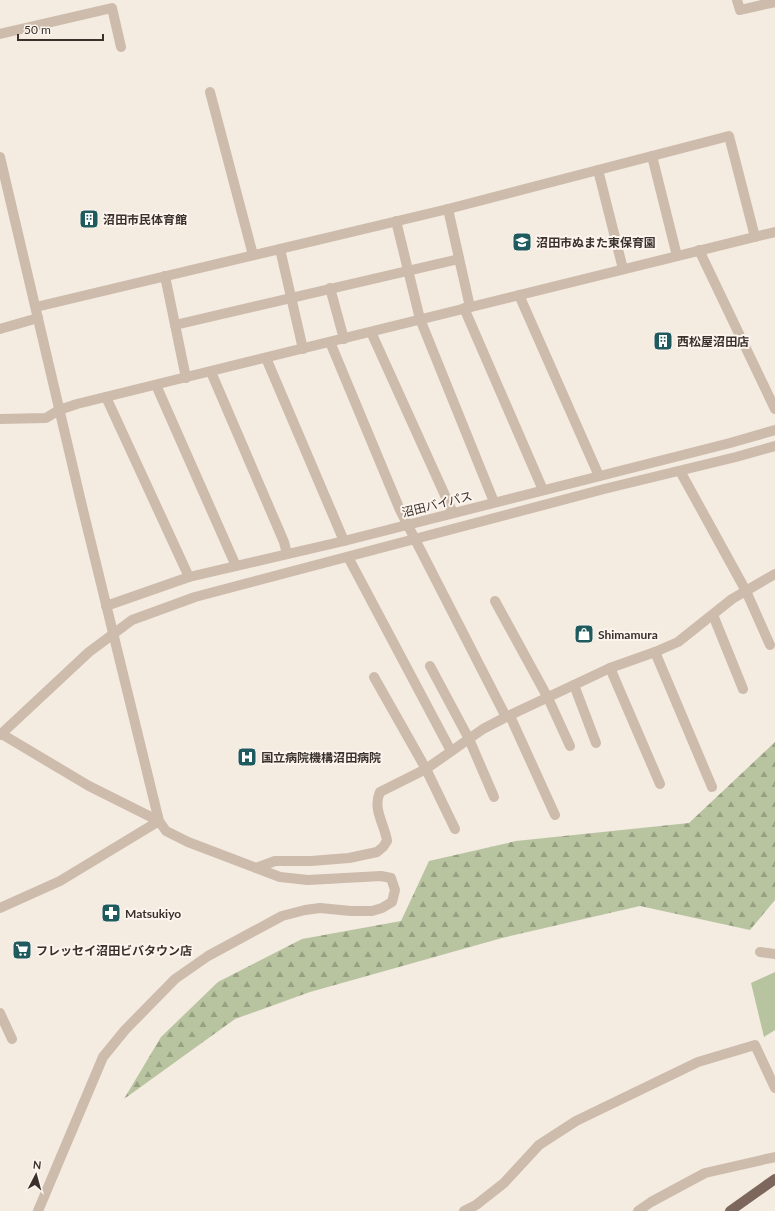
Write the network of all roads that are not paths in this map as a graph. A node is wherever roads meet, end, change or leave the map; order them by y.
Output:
1 (737, 0) edge
2 (775, 2) edge
3 (0, 34) edge
4 (121, 47) dead end
5 (210, 92) dead end
6 (652, 156) junction
7 (0, 157) edge
8 (598, 170) junction
9 (448, 209) junction
10 (396, 221) junction
11 (775, 233) edge
12 (754, 237) junction
13 (280, 249) junction
14 (699, 250) junction
15 (253, 255) junction
16 (677, 256) junction
17 (459, 258) junction
18 (622, 269) junction
19 (408, 270) junction
20 (165, 276) junction
21 (330, 288) junction
22 (518, 294) junction
23 (291, 298) junction
24 (36, 307) junction
25 (467, 307) junction
26 (38, 318) junction
27 (420, 319) junction
28 (175, 325) junction
29 (0, 329) edge
30 (372, 332) junction
31 (344, 339) junction
32 (330, 342) junction
33 (303, 349) junction
34 (266, 358) junction
35 (211, 372) junction
36 (186, 378) junction
37 (156, 385) junction
38 (106, 397) junction
39 (775, 409) edge
40 (59, 410) junction
41 (0, 419) edge
42 (775, 430) edge
43 (775, 446) edge
44 (680, 471) junction
45 (599, 476) junction
46 (543, 490) junction
47 (494, 502) junction
48 (453, 513) junction
49 (408, 524) junction
50 (415, 539) junction
51 (344, 541) junction
52 (287, 554) junction
53 (348, 557) junction
54 (236, 566) junction
55 (775, 574) edge
56 (189, 577) junction
57 (746, 591) junction
58 (495, 601) dead end
59 (106, 606) junction
60 (713, 615) junction
61 (114, 634) junction
62 (770, 646) dead end
63 (655, 652) junction
64 (430, 666) dead end
65 (610, 668) junction
66 (374, 677) dead end
67 (574, 685) junction
68 (743, 689) dead end
69 (548, 698) junction
70 (508, 717) junction
71 (1, 734) edge
72 (469, 739) junction
73 (596, 743) dead end
74 (570, 746) dead end
75 (451, 751) junction
76 (426, 768) junction
77 (660, 784) dead end
78 (712, 787) dead end
79 (494, 797) dead end
80 (555, 815) dead end
81 (159, 821) junction
82 (455, 829) dead end
83 (256, 868) junction
84 (0, 908) edge
85 (760, 952) dead end
86 (775, 954) edge
87 (0, 1013) edge
88 (12, 1039) dead end
89 (775, 1088) edge
90 (775, 1157) edge
91 (775, 1179) edge
92 (38, 1211) edge
93 (464, 1211) edge
94 (638, 1211) edge
95 (730, 1211) edge

1 - 2 street
3 - 4 street
5 - 15 street
6 - 8 street
6 - 12 street
6 - 16 street
7 - 24 street
8 - 9 street
8 - 18 street
9 - 10 street
9 - 17 street
10 - 13 street
10 - 19 street
11 - 12 street
12 - 14 street
13 - 15 street
13 - 23 street
14 - 16 street
14 - 39 street
15 - 20 street
16 - 18 street
17 - 19 street
17 - 25 street
18 - 22 street
19 - 21 street
19 - 27 street
20 - 24 street
20 - 28 street
21 - 23 street
21 - 31 street
22 - 25 street
22 - 45 street
23 - 28 street
23 - 33 street
24 - 26 street
25 - 27 street
25 - 46 street
26 - 29 street
26 - 40 street
27 - 30 street
27 - 47 street
28 - 36 street
30 - 31 street
30 - 48 street
31 - 32 street
32 - 33 street
32 - 49 street
33 - 34 street
34 - 35 street
34 - 51 street
35 - 36 street
35 - 52 street
36 - 37 street
37 - 38 street
37 - 54 street
38 - 40 street
38 - 56 street
40 - 41 street
40 - 59 street
42 - 45 street, 沼田バイパス
43 - 44 street
44 - 50 street
44 - 57 street
45 - 46 street, 沼田バイパス
46 - 47 street, 沼田バイパス
47 - 48 street, 沼田バイパス
48 - 49 street, 沼田バイパス
49 - 50 street
49 - 51 street, 沼田バイパス
50 - 53 street
50 - 70 street
51 - 52 street, 沼田バイパス
52 - 54 street, 沼田バイパス
53 - 61 street
53 - 75 street
54 - 56 street, 沼田バイパス
55 - 57 street
56 - 59 street, 沼田バイパス
57 - 60 street
57 - 62 street
58 - 69 street
59 - 61 street
60 - 63 street
60 - 68 street
61 - 71 street
61 - 81 street
63 - 65 street
63 - 78 street
64 - 72 street
65 - 67 street
65 - 77 street
66 - 76 street
67 - 69 street
67 - 73 street
69 - 70 street
69 - 74 street
70 - 72 street
70 - 80 street
71 - 81 street
72 - 75 street
72 - 79 street
75 - 76 street
76 - 82 street
76 - 83 street
81 - 83 street
81 - 84 street
83 - 92 street
85 - 86 street
87 - 88 street
89 - 93 street
90 - 94 street
91 - 95 main road

